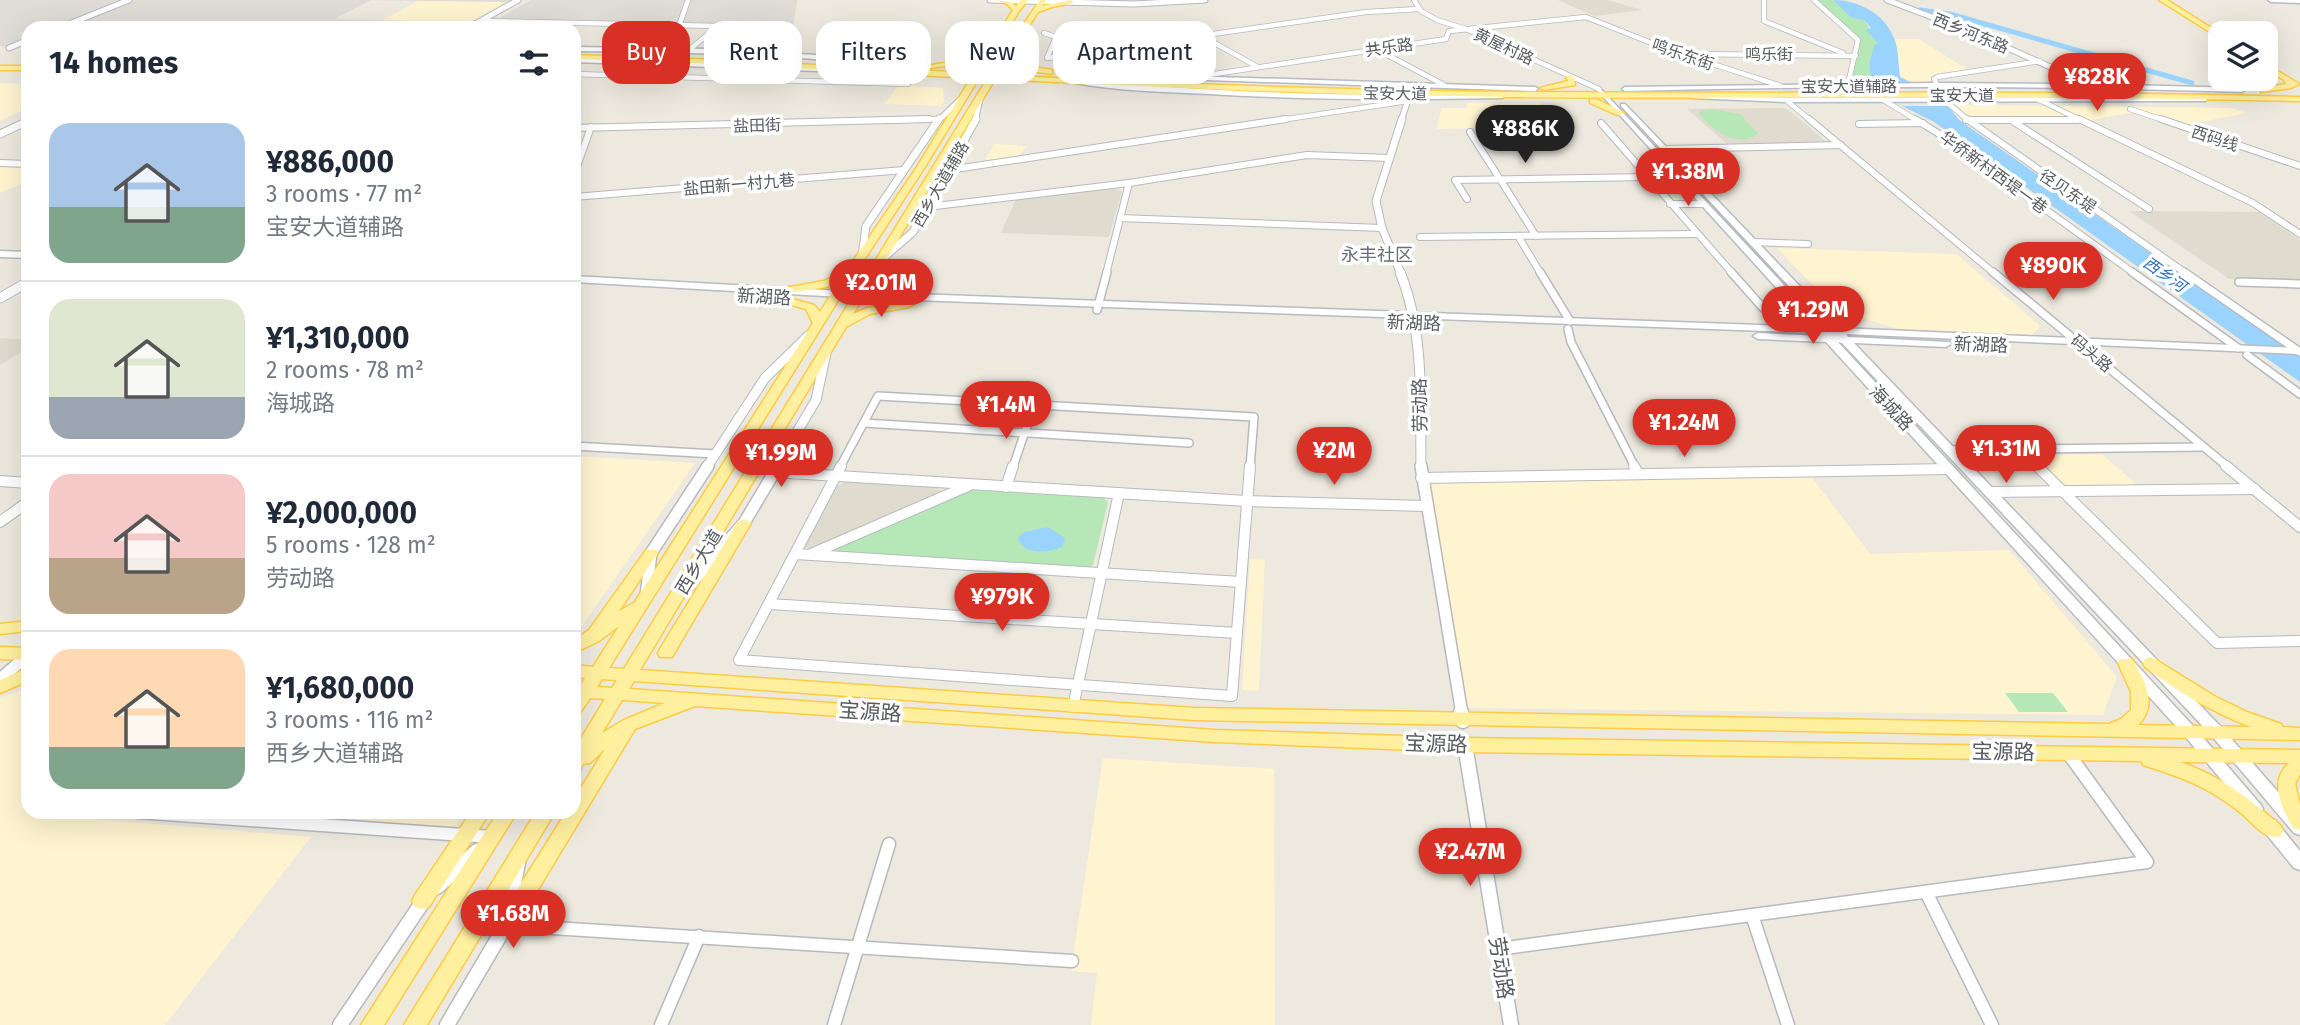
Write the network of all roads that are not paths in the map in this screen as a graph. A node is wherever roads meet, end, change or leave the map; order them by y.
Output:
1 (129, 0) edge
2 (518, 0) edge
3 (524, 0) edge
4 (688, 0) edge
5 (990, 0) edge
6 (997, 0) edge
7 (1025, 0) edge
8 (1040, 0) edge
9 (1205, 0) edge
10 (1414, 0) edge
11 (1764, 0) edge
12 (1814, 0) edge
13 (1887, 0) edge
14 (2162, 0) edge
15 (2272, 0) edge
16 (1069, 1) edge
17 (2173, 1) edge
18 (2300, 1) edge
19 (1419, 9) junction
20 (1016, 10) junction
21 (1034, 12) junction
22 (1587, 17) joint
23 (76, 21) edge
24 (480, 21) edge
25 (488, 21) edge
26 (681, 21) edge
27 (1010, 21) edge
28 (1028, 21) edge
29 (581, 23) edge
30 (2208, 23) edge
31 (602, 24) edge
32 (690, 26) edge
33 (1466, 29) junction
34 (2208, 29) edge
35 (1044, 33) dead end
36 (1216, 33) edge
37 (1053, 36) edge
38 (21, 43) edge
39 (1053, 44) edge
40 (1216, 44) edge
41 (9, 48) dead end
42 (690, 49) edge
43 (1376, 49) junction
44 (690, 50) edge
45 (602, 53) edge
46 (581, 54) edge
47 (581, 54) edge
48 (581, 54) edge
49 (1681, 54) junction
50 (1847, 54) junction
51 (1856, 56) junction
52 (816, 57) edge
53 (1053, 57) edge
54 (816, 61) edge
55 (2040, 61) junction
56 (0, 62) edge
57 (21, 62) edge
58 (816, 66) edge
59 (1256, 66) junction
60 (2278, 67) edge
61 (0, 68) edge
62 (21, 68) edge
63 (1216, 73) edge
64 (2278, 73) edge
65 (581, 74) edge
66 (931, 76) edge
67 (1570, 77) junction
68 (1053, 78) edge
69 (1216, 79) edge
70 (2287, 79) junction
71 (2299, 80) edge
72 (816, 81) edge
73 (972, 84) edge
74 (988, 84) edge
75 (1127, 84) edge
76 (1162, 84) edge
77 (1444, 85) junction
78 (1782, 86) junction
79 (1856, 86) junction
80 (1938, 86) junction
81 (1991, 86) junction
82 (2093, 86) junction
83 (2278, 87) edge
84 (1625, 89) junction
85 (2208, 89) edge
86 (1951, 90) junction
87 (2208, 90) edge
88 (2278, 90) edge
89 (2300, 90) edge
90 (1536, 91) junction
91 (1602, 93) junction
92 (1886, 94) junction
93 (1932, 94) junction
94 (981, 95) junction
95 (2013, 95) junction
96 (964, 96) junction
97 (1615, 96) junction
98 (1674, 97) junction
99 (2254, 97) junction
100 (1408, 99) junction
101 (1969, 99) junction
102 (2037, 99) junction
103 (2300, 99) edge
104 (1786, 100) junction
105 (2300, 105) edge
106 (2130, 109) dead end
107 (1631, 112) junction
108 (1620, 113) junction
109 (939, 118) junction
110 (1966, 120) junction
111 (2011, 120) junction
112 (2079, 120) junction
113 (21, 122) edge
114 (1601, 123) dead end
115 (1924, 123) junction
116 (1859, 124) dead end
117 (591, 127) junction
118 (581, 128) edge
119 (0, 131) edge
120 (1470, 131) dead end
121 (1841, 145) junction
122 (1666, 149) junction
123 (581, 155) edge
124 (1390, 158) junction
125 (0, 163) edge
126 (21, 164) edge
127 (2300, 166) edge
128 (904, 170) junction
129 (949, 170) junction
130 (1648, 177) junction
131 (1500, 179) junction
132 (1129, 183) junction
133 (581, 196) edge
134 (1467, 200) dead end
135 (1670, 204) junction
136 (1703, 204) junction
137 (927, 206) junction
138 (2149, 209) dead end
139 (1120, 218) junction
140 (1382, 228) junction
141 (1697, 234) junction
142 (2300, 234) edge
143 (1518, 236) junction
144 (1536, 236) junction
145 (1420, 237) dead end
146 (1753, 242) junction
147 (1808, 244) dead end
148 (0, 246) edge
149 (21, 248) edge
150 (0, 254) edge
151 (21, 255) edge
152 (862, 256) junction
153 (878, 264) junction
154 (854, 268) junction
155 (581, 280) edge
156 (2239, 282) dead end
157 (21, 284) edge
158 (2300, 284) edge
159 (581, 286) edge
160 (0, 295) edge
161 (780, 295) junction
162 (835, 298) junction
163 (856, 299) junction
164 (909, 301) junction
165 (1098, 307) junction
166 (1800, 308) junction
167 (1763, 309) dead end
168 (1818, 310) junction
169 (1416, 319) junction
170 (1569, 325) junction
171 (817, 326) junction
172 (838, 329) junction
173 (1820, 330) junction
174 (1773, 333) junction
175 (1891, 333) junction
176 (1837, 337) junction
177 (2077, 341) junction
178 (1901, 342) junction
179 (827, 348) junction
180 (2087, 349) junction
181 (2246, 352) junction
182 (2298, 352) edge
183 (1850, 362) junction
184 (1871, 366) junction
185 (2300, 394) edge
186 (1034, 405) junction
187 (864, 423) junction
188 (1025, 433) junction
189 (1189, 443) dead end
190 (581, 446) edge
191 (2203, 447) junction
192 (2020, 449) junction
193 (1950, 450) junction
194 (715, 454) junction
195 (1948, 469) junction
196 (774, 472) junction
197 (1638, 474) junction
198 (836, 477) junction
199 (1421, 478) junction
200 (0, 481) edge
201 (21, 482) edge
202 (970, 485) junction
203 (1006, 487) junction
204 (2255, 489) junction
205 (1990, 492) junction
206 (2063, 492) junction
207 (1119, 494) junction
208 (1247, 501) junction
209 (1425, 506) junction
210 (21, 507) edge
211 (0, 523) edge
212 (744, 523) junction
213 (2300, 527) edge
214 (651, 553) junction
215 (796, 554) junction
216 (810, 555) junction
217 (1102, 573) junction
218 (1241, 582) junction
219 (645, 599) junction
220 (677, 599) junction
221 (769, 604) junction
222 (1091, 624) junction
223 (21, 627) edge
224 (0, 631) edge
225 (21, 633) edge
226 (1237, 633) junction
227 (593, 637) junction
228 (2300, 641) edge
229 (581, 644) edge
230 (0, 653) edge
231 (666, 653) junction
232 (21, 654) edge
233 (21, 661) edge
234 (2126, 663) junction
235 (2151, 663) junction
236 (581, 672) edge
237 (597, 673) junction
238 (629, 675) junction
239 (21, 677) edge
240 (0, 679) edge
241 (692, 680) junction
242 (743, 684) junction
243 (1078, 685) junction
244 (0, 687) edge
245 (581, 690) edge
246 (581, 691) edge
247 (618, 694) junction
248 (700, 700) junction
249 (734, 702) junction
250 (1073, 707) junction
251 (1463, 721) junction
252 (630, 724) junction
253 (1969, 729) junction
254 (2189, 731) junction
255 (2216, 731) junction
256 (2097, 732) junction
257 (2300, 733) edge
258 (1465, 745) junction
259 (1983, 752) junction
260 (2068, 753) junction
261 (2114, 754) junction
262 (2210, 755) junction
263 (2238, 755) junction
264 (581, 756) edge
265 (2300, 757) edge
266 (581, 762) edge
267 (2300, 765) edge
268 (581, 803) edge
269 (242, 819) edge
270 (476, 819) edge
271 (504, 819) edge
272 (541, 819) edge
273 (571, 819) edge
274 (2300, 825) edge
275 (2274, 831) junction
276 (466, 834) junction
277 (492, 837) junction
278 (889, 844) dead end
279 (520, 853) junction
280 (2300, 863) edge
281 (1926, 892) junction
282 (422, 901) junction
283 (1752, 915) junction
284 (506, 925) junction
285 (699, 936) junction
286 (858, 947) junction
287 (1498, 949) junction
288 (1072, 961) dead end
289 (340, 1025) edge
290 (372, 1025) edge
291 (415, 1025) edge
292 (447, 1025) edge
293 (661, 1025) edge
294 (834, 1025) edge
295 (1511, 1025) edge
296 (1788, 1025) edge
297 (1992, 1025) edge

1 - 23 street
2 - 24 street
3 - 25 street
4 - 26 street
5 - 6 street
6 - 7 street
6 - 20 main road
7 - 8 street
7 - 20 main road, 西乡大道
8 - 16 street
8 - 21 main road, 西乡大道
9 - 16 street
10 - 19 street
11 - 50 street
12 - 51 street
13 - 55 street, 西乡河东路
14 - 34 main road
15 - 18 main road
16 - 21 main road
17 - 30 main road
19 - 33 street, 黄屋村路
19 - 36 street
20 - 27 main road, 西乡大道
21 - 28 main road, 西乡大道
22 - 33 street, 共乐路
22 - 49 street, 鸣乐东街
29 - 31 street
32 - 42 street
33 - 43 street, 共乐路
33 - 67 street, 黄屋村路
35 - 37 street
38 - 41 street
39 - 53 street
40 - 59 street
43 - 59 street, 共乐路
43 - 77 street
44 - 52 main road
45 - 46 main road
47 - 54 main road, 宝安大道
48 - 58 main road, 宝安大道
49 - 50 street, 鸣乐街
49 - 78 street, 鸣乐东街
50 - 51 street, 鸣乐街
51 - 79 street
55 - 80 street
55 - 82 street, 西乡河东路
56 - 57 main road
59 - 63 street, 共乐路
60 - 71 main road
61 - 62 main road
64 - 70 main road
65 - 72 street
66 - 96 main road
67 - 90 main road
67 - 91 street, 黄屋村路
68 - 94 main road
69 - 77 main road
70 - 83 main road
70 - 89 main road
73 - 96 main road, 西乡大道
74 - 94 main road, 西乡大道
75 - 100 main road
76 - 90 main road, 宝安大道
77 - 90 main road
78 - 79 main road, 宝安大道辅路
78 - 84 main road, 宝安大道辅路
79 - 92 main road, 宝安大道辅路
80 - 81 main road, 宝安大道辅路
80 - 93 main road, 宝安大道辅路
81 - 82 main road, 宝安大道辅路
81 - 86 main road
82 - 85 main road, 宝安大道辅路
84 - 91 main road, 宝安大道
84 - 92 main road, 宝安大道
86 - 87 main road, 宝安大道
86 - 93 main road, 宝安大道
88 - 89 main road, 宝安大道
90 - 91 main road, 宝安大道
90 - 100 main road
90 - 108 main road
91 - 97 main road, 海城路
91 - 108 main road, 海城路
92 - 93 main road, 宝安大道
92 - 93 main road, 宝安大道辅路
92 - 98 main road, 宝安大道
92 - 104 main road, 宝安大道辅路
92 - 115 street, 华侨新村西堤一巷
93 - 95 main road, 宝安大道
93 - 101 main road, 宝安大道辅路
93 - 110 street, 径贝东堤
94 - 129 street, 西乡大道辅路
94 - 153 main road, 西乡大道
95 - 99 main road, 宝安大道
95 - 101 main road
96 - 109 street, 西乡大道辅路
96 - 152 main road, 西乡大道
97 - 98 main road, 宝安大道
97 - 107 main road, 海城路
98 - 104 main road, 宝安大道辅路
98 - 107 main road
99 - 102 main road, 宝安大道辅路
99 - 103 main road, 宝安大道
99 - 105 main road
100 - 124 street, 劳动路
100 - 129 street
101 - 102 main road, 宝安大道辅路
102 - 112 street
104 - 121 street, 码头路
106 - 127 street, 西码线
107 - 122 main road, 海城路
108 - 136 main road, 海城路
109 - 117 street, 盐田街
109 - 128 street, 西乡大道辅路
110 - 111 street
110 - 182 street, 径贝东堤
111 - 112 street
111 - 138 street
112 - 142 street
113 - 119 street
114 - 130 street
115 - 116 street
115 - 181 street, 华侨新村西堤一巷
117 - 118 street, 盐田街
117 - 123 street
120 - 131 street
121 - 122 street
121 - 177 street, 码头路
122 - 146 main road, 海城路
124 - 132 street
124 - 140 street, 劳动路
125 - 126 street
128 - 133 street, 盐田新一村九巷
128 - 152 street, 西乡大道辅路
129 - 137 street, 西乡大道辅路
130 - 131 street
130 - 135 street
131 - 134 street
131 - 144 street
132 - 137 street
132 - 139 street
135 - 136 street
135 - 141 street
136 - 166 main road, 海城路
137 - 153 street, 西乡大道辅路
139 - 140 street
139 - 165 street
140 - 169 street, 劳动路
141 - 144 street
141 - 167 street
143 - 144 street
143 - 145 street
143 - 170 street
146 - 147 street
146 - 168 main road, 海城路
148 - 149 main road
150 - 151 main road
152 - 154 main road, 西乡大道
153 - 163 main road, 西乡大道
153 - 164 main road
154 - 161 main road
154 - 162 main road, 西乡大道
155 - 161 main road, 新湖路
156 - 158 street
157 - 160 street
159 - 161 main road, 新湖路
161 - 162 main road, 新湖路
161 - 171 main road
162 - 163 main road, 新湖路
162 - 171 main road, 西乡大道
163 - 164 main road, 新湖路
163 - 172 main road, 西乡大道
164 - 165 main road, 新湖路
164 - 172 main road
165 - 169 main road, 新湖路
166 - 173 main road, 海城路
166 - 174 main road
168 - 175 main road
168 - 176 main road, 海城路
169 - 170 main road, 新湖路
169 - 199 street, 劳动路
170 - 174 main road, 新湖路
170 - 197 street
171 - 194 street
171 - 219 main road, 西乡大道
172 - 179 main road, 西乡大道
173 - 174 main road, 新湖路
173 - 176 main road, 海城路
174 - 176 main road, 新湖路
174 - 183 main road
175 - 176 main road, 新湖路
175 - 177 main road, 新湖路
176 - 178 main road, 新湖路
176 - 183 main road, 海城路
176 - 184 main road, 海城路
177 - 180 street, 码头路
177 - 181 main road, 新湖路
178 - 180 main road, 新湖路
178 - 184 main road
179 - 196 street
179 - 220 main road, 西乡大道
180 - 181 main road, 新湖路
180 - 191 street, 码头路
181 - 182 main road
181 - 185 street, 华侨新村西堤一巷
183 - 195 main road, 海城路
184 - 193 main road, 海城路
186 - 187 street
186 - 188 street
186 - 208 street
187 - 188 street
187 - 198 street
188 - 189 street
188 - 203 street
190 - 194 street
191 - 192 street
191 - 204 street, 码头路
192 - 193 street
192 - 206 street
193 - 205 main road, 海城路
194 - 214 street
195 - 197 street
195 - 234 main road, 海城路
196 - 198 street
196 - 212 street
197 - 199 street
198 - 202 street
198 - 215 street
199 - 209 street, 劳动路
200 - 201 street
202 - 203 street
202 - 216 street
203 - 207 street
204 - 206 street
204 - 213 street, 码头路
205 - 206 street
205 - 235 main road, 海城路
206 - 228 street
207 - 208 street
207 - 217 street
208 - 209 street
208 - 218 street
209 - 251 street, 劳动路
210 - 211 street
212 - 220 street
212 - 231 main road
214 - 219 street
214 - 227 main road
215 - 216 street
215 - 221 street
216 - 217 street
217 - 218 street
217 - 222 street
218 - 226 street
219 - 227 main road
219 - 237 main road, 西乡大道
220 - 231 main road
220 - 238 main road, 西乡大道
221 - 222 street
221 - 243 street
222 - 226 street
222 - 243 street
223 - 224 main road
224 - 225 main road
226 - 243 street
227 - 229 main road
230 - 232 main road
231 - 241 main road
233 - 240 street
234 - 254 main road, 海城路
234 - 256 main road
235 - 255 main road, 海城路
235 - 257 main road
236 - 237 main road, 宝源路
237 - 238 main road, 宝源路
237 - 245 main road, 西乡大道
238 - 241 main road, 宝源路
238 - 247 main road, 西乡大道
239 - 244 main road
241 - 242 main road, 宝源路
242 - 249 main road
242 - 250 main road, 宝源路
243 - 250 street
246 - 247 main road, 宝源路
247 - 248 main road, 宝源路
247 - 264 main road, 西乡大道
248 - 249 main road, 宝源路
248 - 252 main road
249 - 258 main road, 宝源路
250 - 251 main road, 宝源路
251 - 253 main road, 宝源路
252 - 266 main road
252 - 268 main road
253 - 256 main road, 宝源路
253 - 259 main road
254 - 255 main road, 宝源路
254 - 256 main road, 宝源路
254 - 262 main road, 海城路
255 - 257 main road, 宝源路
255 - 263 main road, 海城路
258 - 259 main road, 宝源路
258 - 287 street, 劳动路
259 - 260 main road, 宝源路
260 - 261 main road, 宝源路
260 - 281 street
261 - 262 main road, 宝源路
261 - 275 main road
262 - 263 main road, 宝源路
262 - 275 main road, 海城路
263 - 265 main road, 宝源路
263 - 274 main road, 海城路
267 - 274 main road
269 - 276 street
270 - 276 main road
271 - 277 main road
272 - 279 main road
273 - 284 main road
275 - 280 main road, 海城路
276 - 277 street
276 - 282 main road
277 - 282 street
277 - 290 main road
278 - 286 street
279 - 284 street
279 - 291 main road
281 - 283 street
281 - 297 street
282 - 289 street
283 - 287 street
283 - 296 street
284 - 285 street
284 - 292 street
285 - 286 street
285 - 293 street
286 - 288 street
286 - 294 street
287 - 295 street, 劳动路

